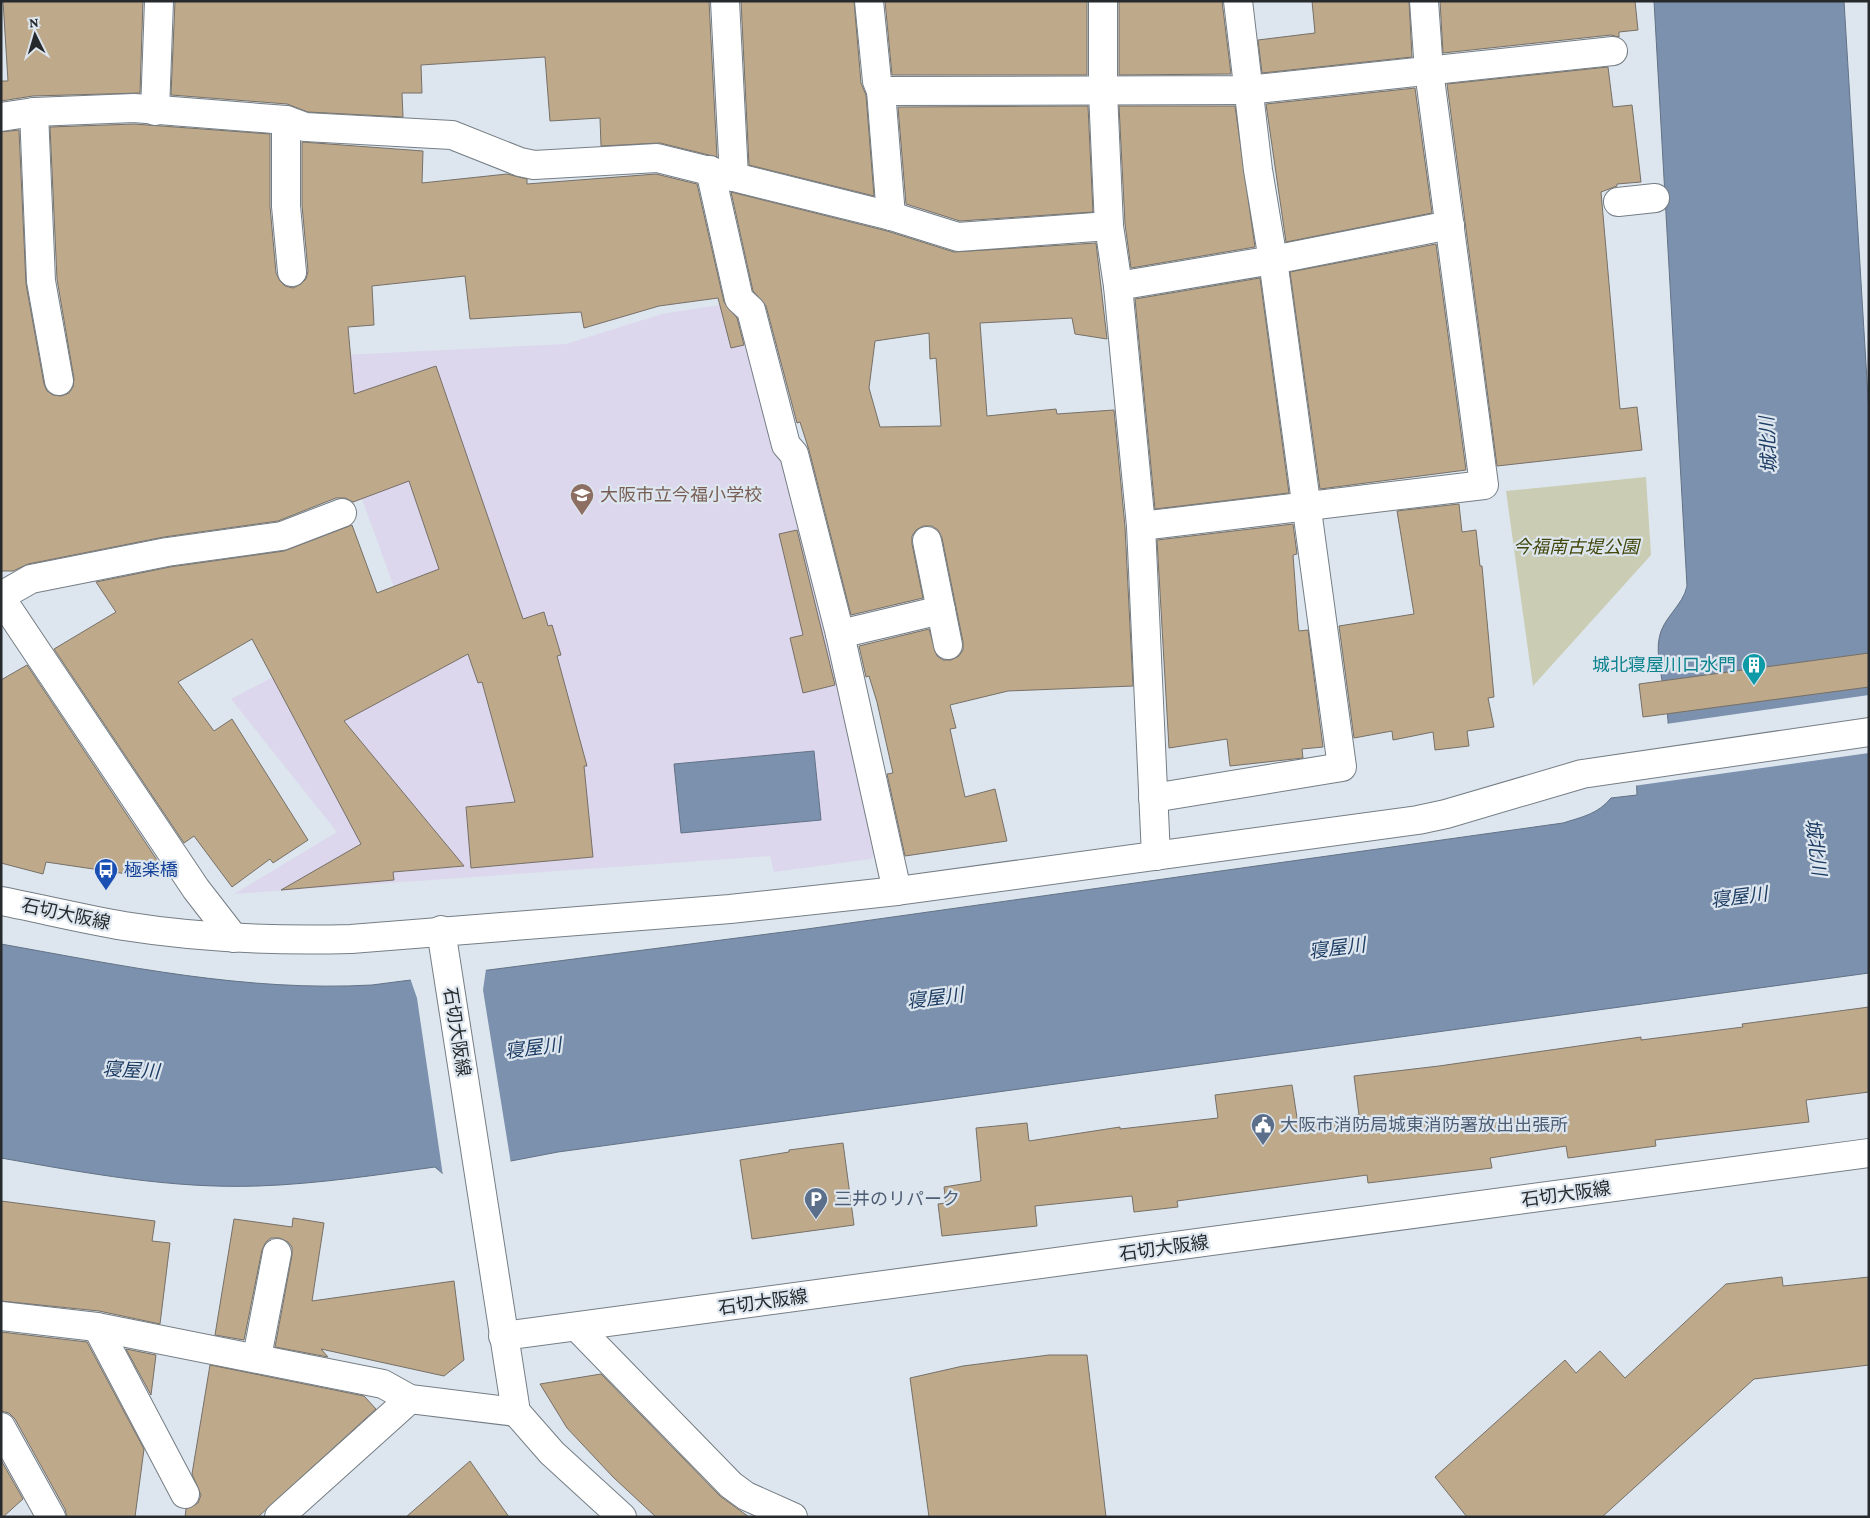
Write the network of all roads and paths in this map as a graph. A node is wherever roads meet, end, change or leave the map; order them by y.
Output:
1 (159, 1) edge
2 (725, 1) edge
3 (869, 1) edge
4 (1103, 1) edge
5 (1238, 1) edge
6 (1424, 1) edge
7 (1614, 51) dead end
8 (1429, 71) junction
9 (1247, 90) junction
10 (881, 91) junction
11 (1103, 92) junction
12 (155, 111) junction
13 (34, 112) junction
14 (1, 117) edge
15 (286, 120) junction
16 (722, 174) junction
17 (1655, 198) dead end
18 (1618, 202) dead end
19 (891, 216) junction
20 (1450, 225) junction
21 (1109, 226) junction
22 (1273, 260) junction
23 (292, 272) dead end
24 (1118, 286) junction
25 (59, 381) dead end
26 (1305, 506) junction
27 (342, 513) dead end
28 (1141, 526) junction
29 (927, 541) dead end
30 (1, 597) edge
31 (940, 610) junction
32 (840, 634) junction
33 (948, 645) dead end
34 (1869, 732) edge
35 (1153, 798) junction
36 (1156, 856) junction
37 (897, 891) junction
38 (1, 900) edge
39 (440, 930) junction
40 (234, 938) junction
41 (1869, 1154) edge
42 (278, 1253) dead end
43 (1, 1316) edge
44 (97, 1327) junction
45 (578, 1327) junction
46 (503, 1336) junction
47 (257, 1357) junction
48 (410, 1399) junction
49 (516, 1412) junction
50 (1, 1427) edge
51 (185, 1494) dead end
52 (47, 1515) edge
53 (279, 1517) edge
54 (622, 1517) edge
55 (793, 1517) edge

1 - 12 street
2 - 16 street
3 - 10 street
4 - 11 street
5 - 9 street
6 - 8 street
7 - 8 street
8 - 9 street
8 - 20 street
9 - 11 street
9 - 22 street
10 - 11 street
10 - 19 street
11 - 21 street
12 - 13 street
12 - 15 street
13 - 14 street
13 - 25 street
15 - 16 street
15 - 23 street
16 - 19 street
16 - 32 street
17 - 18 street
19 - 21 street
20 - 22 street
20 - 26 street
21 - 24 street
22 - 24 street
22 - 26 street
24 - 28 street
26 - 28 street
26 - 35 street
27 - 30 street
28 - 35 street
29 - 31 street
30 - 40 street
31 - 32 street
31 - 33 street
32 - 37 street
34 - 36 street
35 - 36 street
36 - 37 street
37 - 39 street
38 - 40 street, 石切大阪線
39 - 40 street, 石切大阪線
39 - 46 street, 石切大阪線
41 - 45 street, 石切大阪線
42 - 47 street
43 - 44 street
44 - 47 street
44 - 51 street
45 - 46 street, 石切大阪線
45 - 55 street
46 - 49 street
47 - 48 street
48 - 49 street
48 - 53 street
49 - 54 street
50 - 52 street

